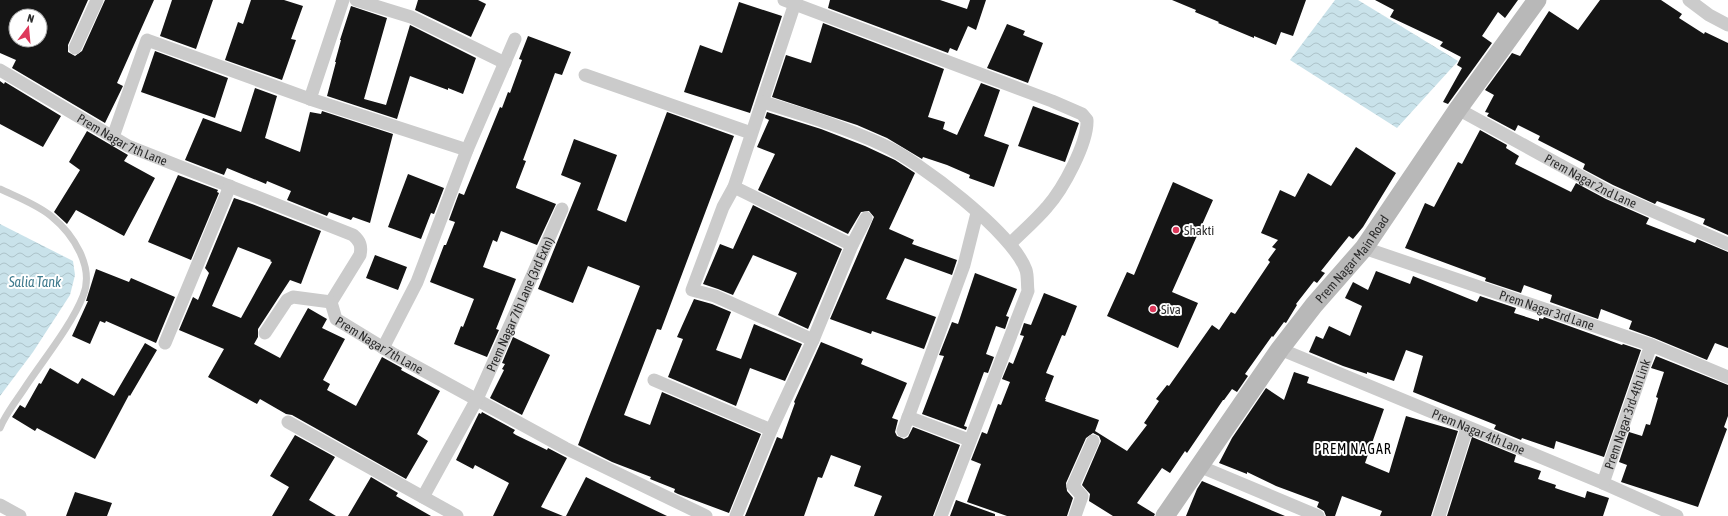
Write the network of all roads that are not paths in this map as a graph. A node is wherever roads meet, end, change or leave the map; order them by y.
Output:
1 (97, 0) edge
2 (343, 0) edge
3 (356, 0) edge
4 (1538, 0) edge
5 (1689, 0) edge
6 (792, 1) edge
7 (1728, 25) edge
8 (515, 39) dead end
9 (75, 48) dead end
10 (505, 63) junction
11 (0, 70) edge
12 (585, 75) dead end
13 (310, 99) junction
14 (763, 102) junction
15 (1458, 109) junction
16 (751, 133) junction
17 (113, 137) junction
18 (467, 150) junction
19 (230, 186) junction
20 (734, 188) junction
21 (0, 189) edge
22 (562, 209) dead end
23 (977, 213) junction
24 (866, 218) dead end
25 (1010, 244) junction
26 (1728, 244) edge
27 (852, 245) junction
28 (1364, 248) junction
29 (331, 302) junction
30 (265, 333) dead end
31 (813, 340) junction
32 (165, 343) dead end
33 (1651, 345) junction
34 (383, 348) junction
35 (1280, 349) junction
36 (1728, 376) edge
37 (654, 380) dead end
38 (477, 399) junction
39 (908, 417) junction
40 (288, 422) dead end
41 (0, 428) edge
42 (1467, 428) junction
43 (772, 430) junction
44 (903, 431) dead end
45 (969, 440) junction
46 (1093, 441) dead end
47 (1199, 466) junction
48 (1603, 483) junction
49 (423, 497) junction
50 (0, 505) edge
51 (20, 516) edge
52 (457, 516) edge
53 (706, 516) edge
54 (736, 516) edge
55 (941, 516) edge
56 (1075, 516) edge
57 (1165, 516) edge
58 (1318, 516) edge
59 (1439, 516) edge
60 (1676, 516) edge

1 - 9 street
2 - 13 street
3 - 10 street
4 - 15 street, Prem Nagar Main Road
5 - 7 street
6 - 14 street
6 - 25 street
8 - 10 street
10 - 18 street
11 - 17 street, Prem Nagar 7th Lane
12 - 16 street
13 - 17 street
13 - 18 street
14 - 16 street
14 - 23 street
15 - 26 street, Prem Nagar 2nd Lane
15 - 28 street, Prem Nagar Main Road
16 - 20 street
17 - 19 street, Prem Nagar 7th Lane
18 - 34 street
19 - 29 street, Prem Nagar 7th Lane
19 - 32 street
20 - 27 street
20 - 31 street
21 - 41 lane
22 - 38 street, Prem Nagar 7th Lane (3rd Extn)
23 - 25 street
23 - 39 street
24 - 27 street
25 - 45 street
27 - 31 street
28 - 33 street, Prem Nagar 3rd Lane
28 - 35 street, Prem Nagar Main Road
29 - 30 street
29 - 34 street, Prem Nagar 7th Lane
31 - 43 street
33 - 36 street, Prem Nagar 3rd Lane
33 - 48 street, Prem Nagar 3rd-4th Link
34 - 38 street, Prem Nagar 7th Lane
35 - 42 street, Prem Nagar 4th Lane
35 - 47 street, Prem Nagar Main Road
37 - 43 street
38 - 49 street, Prem Nagar 7th Lane (3rd Extn)
38 - 53 street, Prem Nagar 7th Lane
39 - 44 street
39 - 45 street
40 - 49 street
42 - 48 street, Prem Nagar 4th Lane
42 - 59 street
43 - 54 street
45 - 55 street
46 - 56 street
47 - 57 street, Prem Nagar Main Road
47 - 58 street
48 - 60 street, Prem Nagar 4th Lane
49 - 52 street
50 - 51 street

